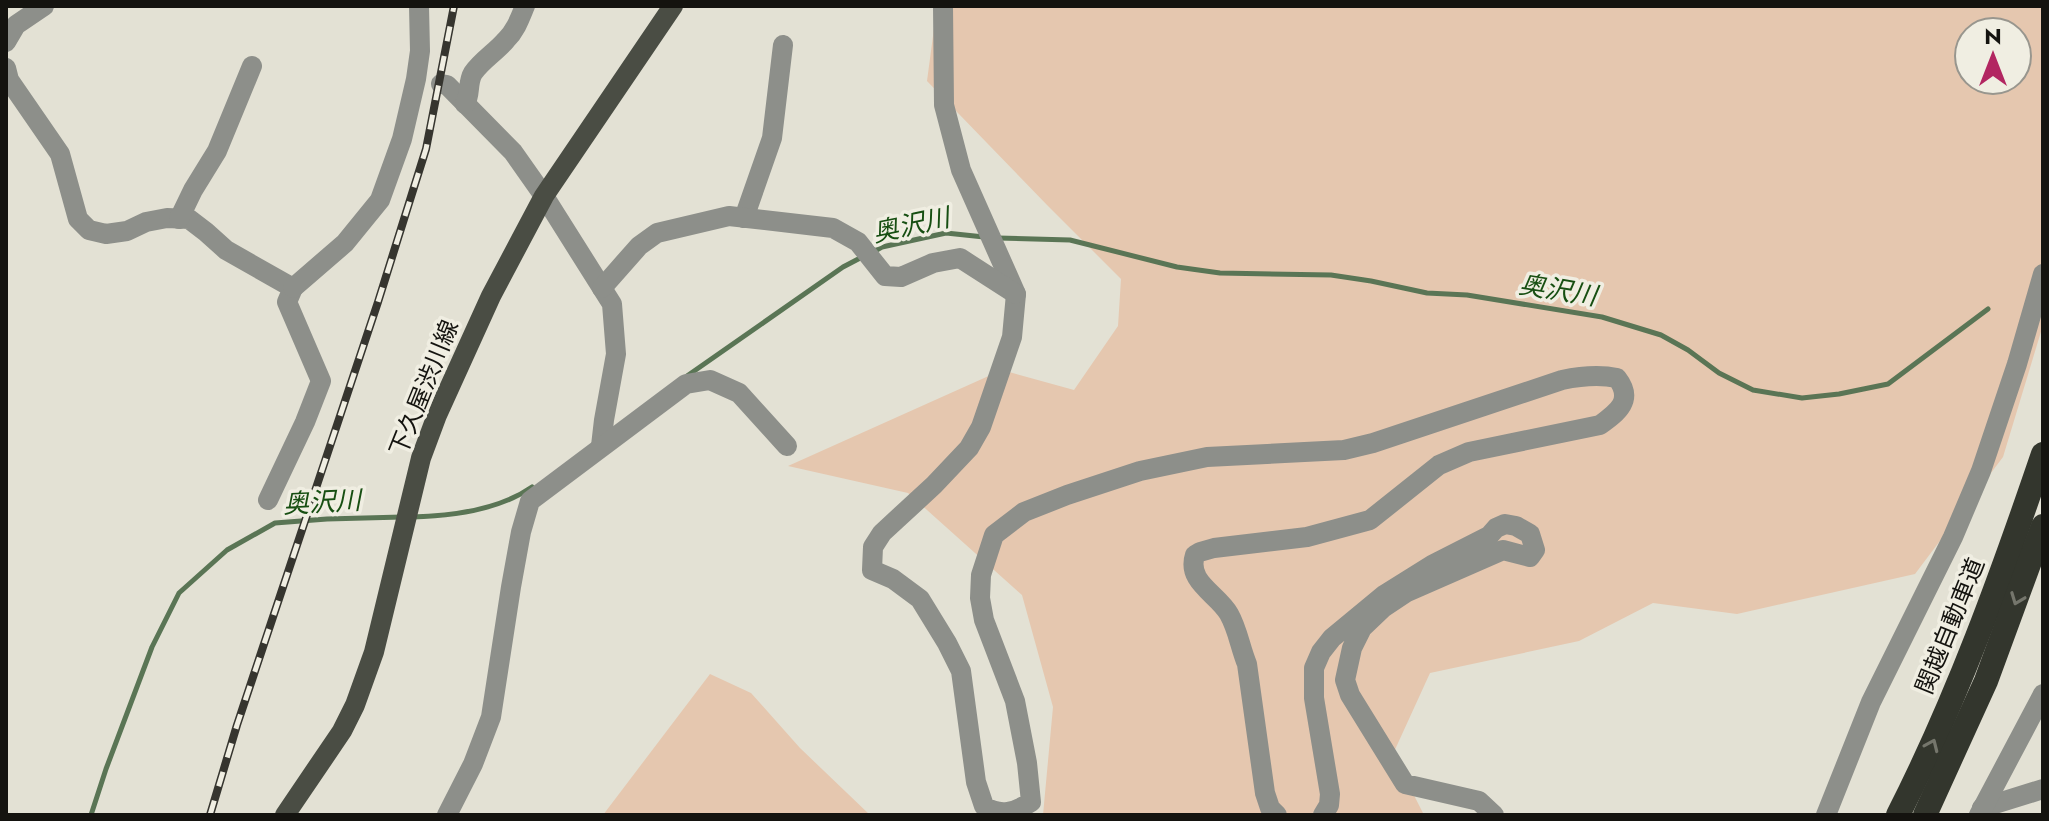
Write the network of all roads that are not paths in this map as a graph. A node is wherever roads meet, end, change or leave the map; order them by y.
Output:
1 (44, 6) edge
2 (419, 6) edge
3 (525, 6) edge
4 (673, 6) edge
5 (943, 6) edge
6 (6, 42) edge
7 (783, 45) dead end
8 (252, 66) dead end
9 (6, 68) edge
10 (427, 81) junction
11 (465, 104) junction
12 (544, 196) junction
13 (744, 218) junction
14 (179, 219) junction
15 (2043, 274) edge
16 (293, 288) junction
17 (602, 288) junction
18 (1016, 294) junction
19 (601, 446) junction
20 (787, 446) dead end
21 (2043, 454) edge
22 (268, 500) dead end
23 (2043, 526) edge
24 (2043, 694) edge
25 (2043, 789) edge
26 (1980, 811) edge
27 (285, 815) edge
28 (447, 815) edge
29 (1277, 815) edge
30 (1323, 815) edge
31 (1494, 815) edge
32 (1826, 815) edge
33 (1898, 815) edge
34 (1925, 815) edge

1 - 6 street
2 - 10 street
3 - 11 street
4 - 12 main road, 下久屋渋川線
5 - 18 street
7 - 13 street
8 - 14 street
9 - 14 street
10 - 11 street
10 - 16 street
11 - 12 street
12 - 17 street
12 - 27 main road, 下久屋渋川線
13 - 17 street
13 - 18 street
14 - 16 street
15 - 32 street
16 - 22 street
17 - 19 street
18 - 29 street
19 - 20 street
19 - 28 street
33 -> 21 highway, 関越自動車道
23 -> 34 highway
24 - 26 street
25 - 26 street
30 - 31 street

